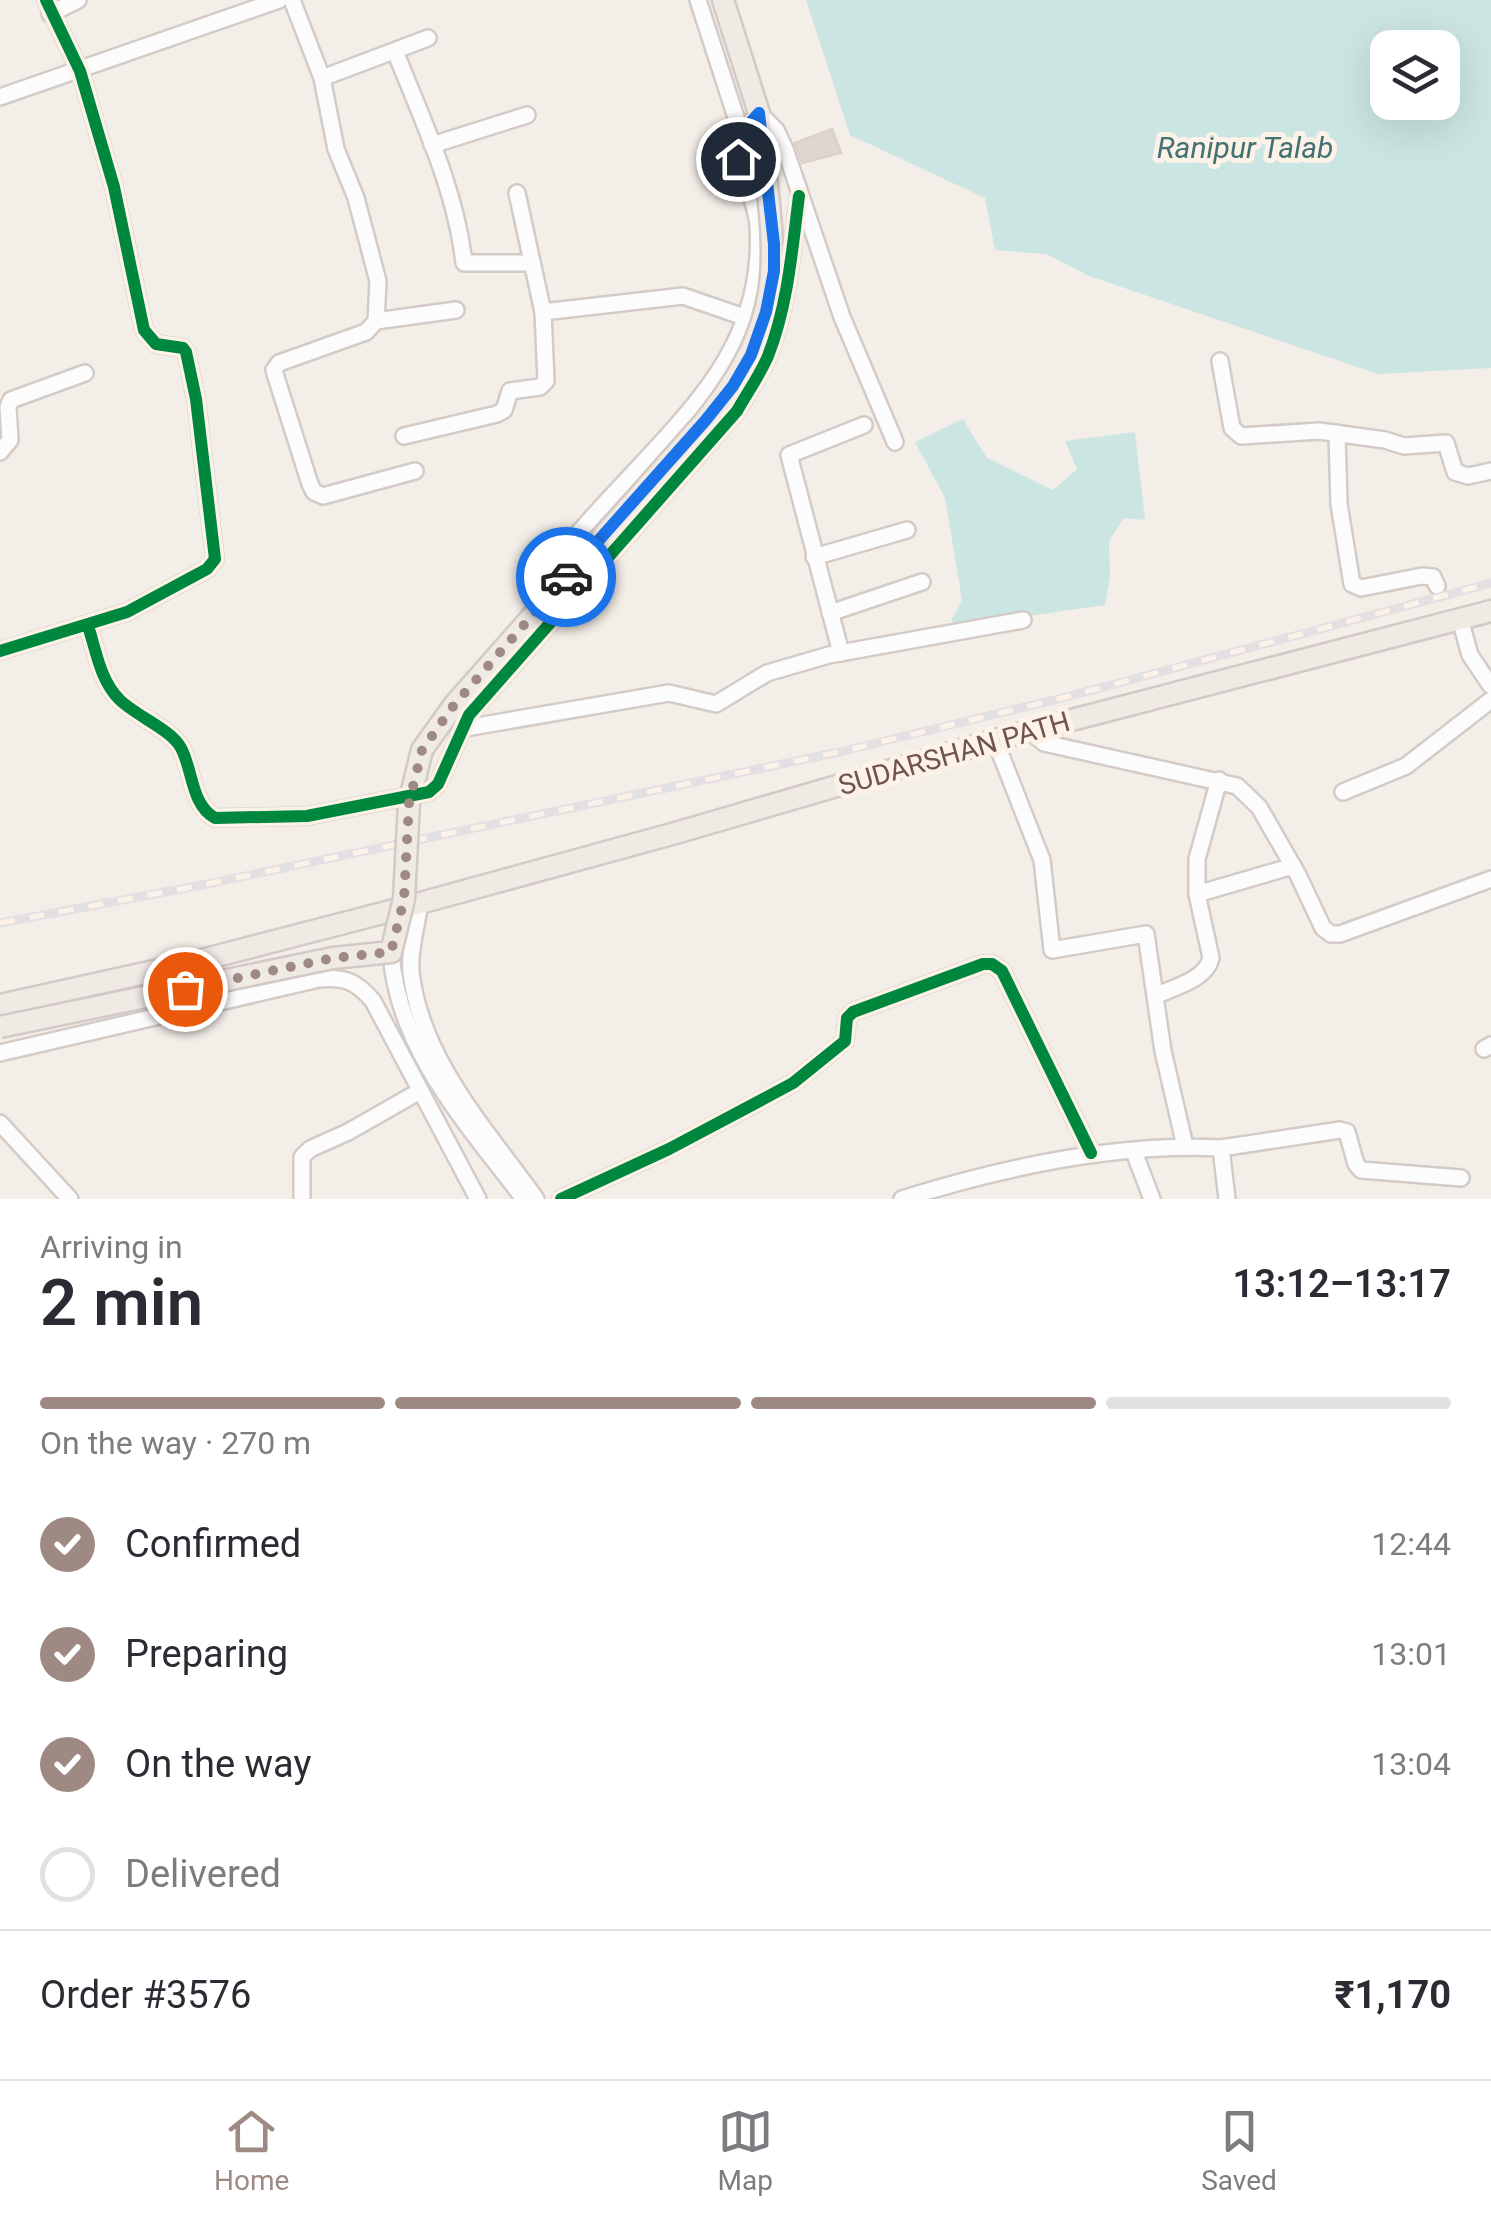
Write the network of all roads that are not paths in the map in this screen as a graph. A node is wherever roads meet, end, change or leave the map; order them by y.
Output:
1 (78, 0) edge
2 (279, 0) edge
3 (292, 0) edge
4 (698, 0) edge
5 (724, 0) edge
6 (48, 7) edge
7 (428, 38) dead end
8 (395, 51) junction
9 (80, 72) junction
10 (322, 78) junction
11 (0, 97) edge
12 (759, 113) junction
13 (527, 115) dead end
14 (741, 133) junction
15 (432, 145) junction
16 (516, 193) dead end
17 (799, 196) junction
18 (532, 263) junction
19 (456, 310) dead end
20 (543, 312) junction
21 (746, 318) junction
22 (376, 321) junction
23 (1220, 361) dead end
24 (85, 374) dead end
25 (864, 425) dead end
26 (1337, 434) junction
27 (404, 436) dead end
28 (895, 442) dead end
29 (0, 452) edge
30 (415, 471) dead end
31 (1491, 471) edge
32 (908, 530) dead end
33 (557, 557) dead end
34 (814, 557) junction
35 (922, 582) dead end
36 (1437, 586) dead end
37 (1491, 611) edge
38 (830, 613) junction
39 (1450, 616) junction
40 (1024, 620) dead end
41 (88, 626) junction
42 (0, 651) edge
43 (841, 652) junction
44 (1491, 686) edge
45 (1491, 700) edge
46 (460, 729) junction
47 (1030, 731) junction
48 (996, 740) junction
49 (1219, 780) junction
50 (1343, 792) dead end
51 (1293, 866) junction
52 (1491, 879) edge
53 (1197, 894) junction
54 (420, 903) junction
55 (391, 952) junction
56 (1155, 996) junction
57 (0, 1005) edge
58 (0, 1028) edge
59 (0, 1052) edge
60 (420, 1091) junction
61 (0, 1124) edge
62 (1185, 1146) junction
63 (1221, 1148) junction
64 (1091, 1152) junction
65 (1134, 1152) junction
66 (1461, 1178) dead end
67 (70, 1199) edge
68 (302, 1199) edge
69 (478, 1199) edge
70 (524, 1199) edge
71 (536, 1199) edge
72 (561, 1199) edge
73 (902, 1199) edge
74 (1152, 1199) edge
75 (1227, 1199) edge

1 - 6 street
2 - 9 street
3 - 10 street
4 - 14 street
5 - 12 main road
6 - 9 street
7 - 8 street
8 - 10 street
8 - 15 street
9 - 11 street
9 - 41 street
10 - 22 street
12 - 14 street
12 - 17 street
12 - 55 main road, bridge
13 - 15 street
14 - 21 street
15 - 18 street
16 - 18 street
17 - 28 street
17 - 46 street
18 - 20 street
19 - 22 street
20 - 21 street
20 - 27 street
21 - 33 street
22 - 30 street
23 - 26 street
24 - 29 street
25 - 34 street
26 - 31 street
26 - 36 street
32 - 34 street
34 - 38 street
35 - 38 street
37 - 39 main road, SUDARSHAN PATH
38 - 43 street
39 - 44 street
39 - 47 main road, SUDARSHAN PATH
40 - 43 street
41 - 42 street
41 - 46 street
43 - 46 street
45 - 50 street
47 - 48 main road, SUDARSHAN PATH
47 - 49 street
48 - 54 main road, SUDARSHAN PATH
48 - 56 street
49 - 51 street
49 - 53 street
51 - 52 street
51 - 53 street
53 - 56 street
54 - 57 main road, SUDARSHAN PATH
54 - 71 street
55 - 58 main road, bridge
55 - 70 street
56 - 62 street
59 - 60 street
60 - 68 street
60 - 69 street
61 - 67 street
62 - 63 street
62 - 65 street
63 - 66 street
63 - 75 street
64 - 65 street
64 - 72 street
64 - 73 street
65 - 74 street

